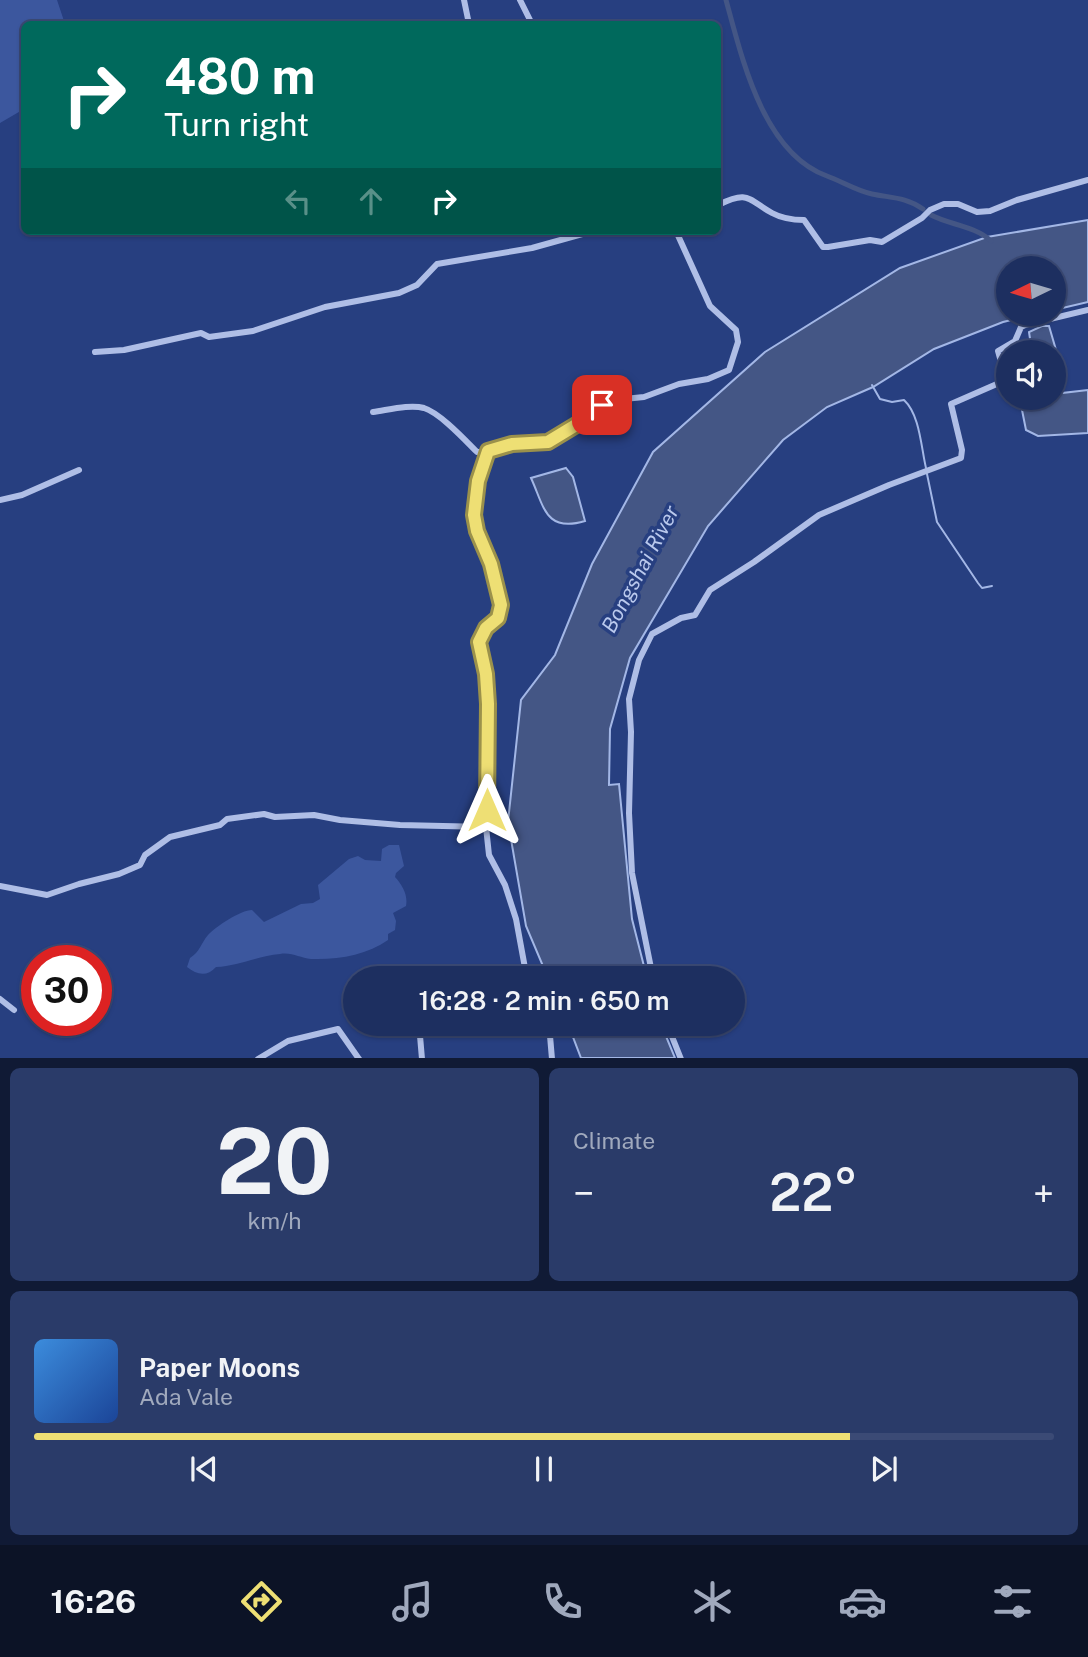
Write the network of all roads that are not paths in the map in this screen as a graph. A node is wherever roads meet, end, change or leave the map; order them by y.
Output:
1 (464, 0) edge
2 (520, 0) edge
3 (468, 21) edge
4 (530, 21) edge
5 (1088, 180) edge
6 (721, 204) edge
7 (579, 235) edge
8 (678, 235) edge
9 (1088, 310) edge
10 (95, 352) dead end
11 (373, 412) dead end
12 (487, 452) junction
13 (79, 470) dead end
14 (0, 500) edge
15 (486, 827) junction
16 (0, 886) edge
17 (525, 966) edge
18 (651, 966) edge
19 (0, 999) edge
20 (14, 1010) dead end
21 (420, 1036) edge
22 (550, 1036) edge
23 (672, 1036) edge
24 (260, 1058) edge
25 (358, 1058) edge
26 (422, 1058) edge
27 (552, 1058) edge
28 (681, 1058) edge

1 - 3 street
2 - 4 street
5 - 6 street
7 - 10 street
8 - 12 street
9 - 18 street
11 - 12 street
12 - 15 street
13 - 14 street
15 - 16 street
15 - 17 street
19 - 20 street
21 - 26 street
22 - 27 street
23 - 28 street
24 - 25 street

